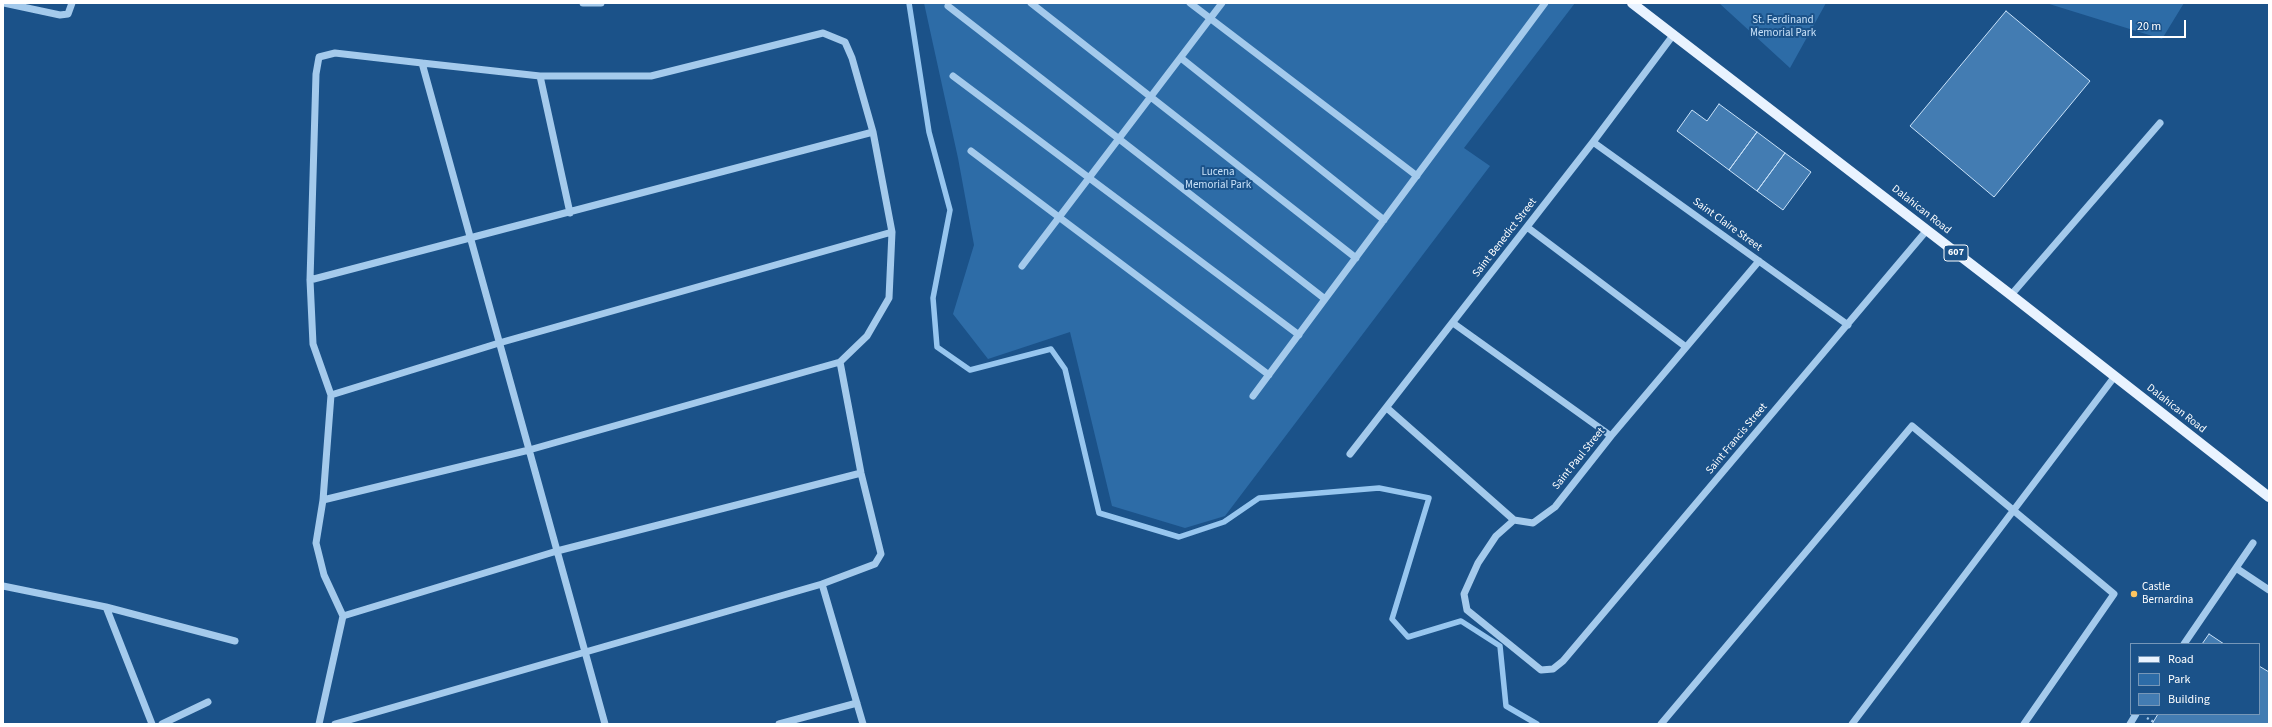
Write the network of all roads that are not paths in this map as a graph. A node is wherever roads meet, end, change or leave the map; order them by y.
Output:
1 (4, 3) edge
2 (72, 3) edge
3 (582, 3) edge
4 (601, 3) edge
5 (1031, 3) edge
6 (1190, 3) edge
7 (1222, 3) edge
8 (1545, 3) edge
9 (1632, 3) edge
10 (948, 6) dead end
11 (1210, 19) junction
12 (1674, 34) junction
13 (1181, 58) junction
14 (422, 63) junction
15 (540, 76) junction
16 (953, 76) dead end
17 (1151, 97) junction
18 (2160, 124) dead end
19 (873, 132) junction
20 (1119, 139) junction
21 (1593, 142) junction
22 (971, 151) dead end
23 (1417, 176) junction
24 (1089, 178) junction
25 (570, 213) junction
26 (1059, 218) junction
27 (1384, 220) junction
28 (1527, 227) junction
29 (1927, 230) junction
30 (892, 232) junction
31 (470, 239) junction
32 (1356, 258) junction
33 (1759, 261) junction
34 (1022, 266) dead end
35 (310, 280) junction
36 (2011, 295) junction
37 (1325, 299) junction
38 (1453, 323) junction
39 (1848, 325) junction
40 (1299, 335) junction
41 (499, 343) junction
42 (1686, 347) junction
43 (840, 362) junction
44 (1269, 375) junction
45 (2115, 376) junction
46 (331, 395) junction
47 (1253, 396) dead end
48 (1386, 408) junction
49 (1611, 436) junction
50 (529, 450) junction
51 (1350, 454) dead end
52 (861, 473) junction
53 (2269, 497) edge
54 (323, 500) junction
55 (2013, 510) junction
56 (1514, 520) junction
57 (2253, 543) dead end
58 (557, 551) junction
59 (2236, 568) junction
60 (822, 584) junction
61 (3, 586) edge
62 (2269, 590) edge
63 (106, 607) junction
64 (343, 616) junction
65 (234, 641) dead end
66 (2185, 643) edge
67 (585, 652) junction
68 (208, 702) dead end
69 (857, 703) junction
70 (2135, 715) edge
71 (152, 724) edge
72 (162, 724) edge
73 (319, 724) edge
74 (335, 724) edge
75 (605, 724) edge
76 (779, 724) edge
77 (863, 724) edge
78 (1661, 724) edge
79 (1852, 724) edge
80 (2024, 724) edge
81 (2130, 724) edge

1 - 2 street
3 - 4 street
5 - 17 street
6 - 11 street
7 - 11 street
8 - 23 street
9 - 12 main road, Dalahican Road / 607
10 - 20 street
11 - 13 street
11 - 23 street
12 - 21 street, Saint Benedict Street
12 - 29 main road, Dalahican Road / 607
13 - 17 street
13 - 27 street
14 - 15 street
14 - 31 street
14 - 35 street
15 - 19 street
15 - 25 street
16 - 24 street
17 - 20 street
17 - 32 street
18 - 36 street
19 - 25 street
19 - 30 street
20 - 24 street
20 - 37 street
21 - 28 street, Saint Benedict Street
21 - 33 street, Saint Claire Street
22 - 26 street
23 - 27 street
24 - 26 street
24 - 40 street
25 - 31 street
26 - 34 street
26 - 44 street
27 - 32 street
28 - 38 street, Saint Benedict Street
28 - 42 street
29 - 36 main road, Dalahican Road / 607
29 - 39 street, Saint Francis Street
30 - 41 street
30 - 43 street
31 - 35 street
31 - 41 street
32 - 37 street
33 - 39 street, Saint Claire Street
33 - 42 street, Saint Paul Street
35 - 46 street
36 - 45 main road, Dalahican Road / 607
37 - 40 street
38 - 48 street, Saint Benedict Street
38 - 49 street
39 - 56 street, Saint Francis Street
40 - 44 street
41 - 46 street
41 - 50 street
42 - 49 street, Saint Paul Street
43 - 50 street
43 - 52 street
44 - 47 street
45 - 53 main road, Dalahican Road / 607
45 - 55 street
46 - 54 street
48 - 51 street, Saint Benedict Street
48 - 56 street
49 - 56 street, Saint Paul Street
50 - 54 street
50 - 58 street
52 - 58 street
52 - 60 street
54 - 64 street
55 - 78 street
55 - 79 street
55 - 80 street
57 - 59 street
58 - 64 street
58 - 67 street
59 - 62 street
59 - 66 street
60 - 67 street
60 - 69 street
61 - 63 street
63 - 65 street
63 - 71 street
64 - 73 street
67 - 74 street
67 - 75 street
68 - 72 street
69 - 76 street
69 - 77 street
70 - 81 street

